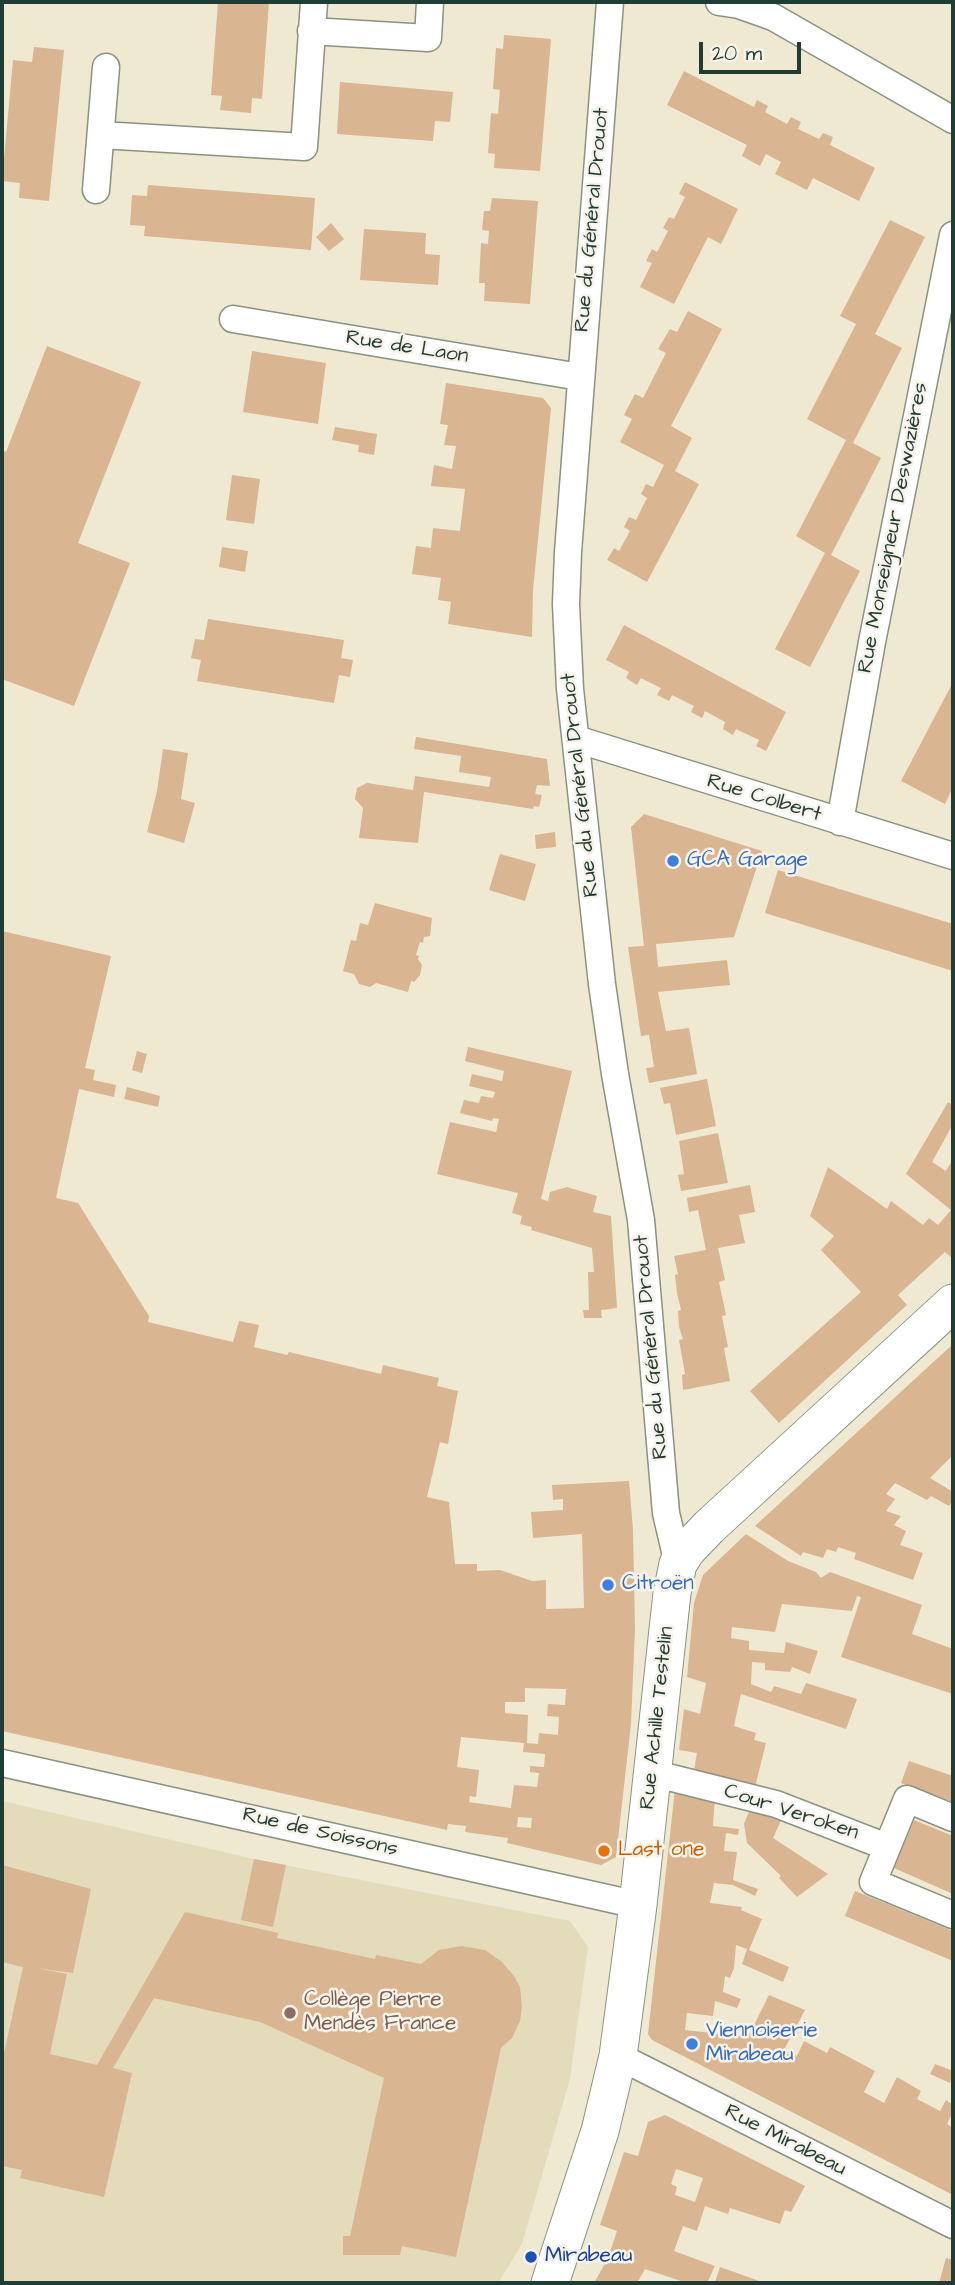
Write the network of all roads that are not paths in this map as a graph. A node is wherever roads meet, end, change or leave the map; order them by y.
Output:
1 (314, 2) edge
2 (430, 2) edge
3 (610, 2) edge
4 (719, 2) edge
5 (311, 31) junction
6 (106, 67) dead end
7 (953, 120) edge
8 (101, 135) junction
9 (96, 190) dead end
10 (953, 235) edge
11 (233, 319) dead end
12 (580, 377) junction
13 (576, 739) junction
14 (841, 822) junction
15 (953, 856) edge
16 (953, 1303) edge
17 (678, 1564) junction
18 (2, 1763) edge
19 (652, 1773) junction
20 (953, 1818) edge
21 (887, 1847) junction
22 (638, 1905) junction
23 (953, 1915) edge
24 (618, 2056) junction
25 (953, 2225) edge
26 (550, 2283) edge

1 - 5 street
2 - 5 street
3 - 12 street, Rue du Général Drouot
4 - 7 street
5 - 8 street
6 - 8 street
8 - 9 street
10 - 14 street, Rue Monseigneur Deswazières
11 - 12 street, Rue de Laon
12 - 13 street, Rue du Général Drouot
13 - 14 street, Rue Colbert
13 - 17 street, Rue du Général Drouot
14 - 15 street, Rue Colbert
16 - 17 street, Rue Achille Testelin
17 - 19 street, Rue Achille Testelin
18 - 22 street, Rue de Soissons
19 - 21 street, Cour Veroken
19 - 22 street, Rue Achille Testelin
20 - 21 street, Cour Veroken
21 - 23 street, Cour Veroken
22 - 24 street, Rue Achille Testelin
24 - 25 street, Rue Mirabeau
24 - 26 street, Rue Achille Testelin

